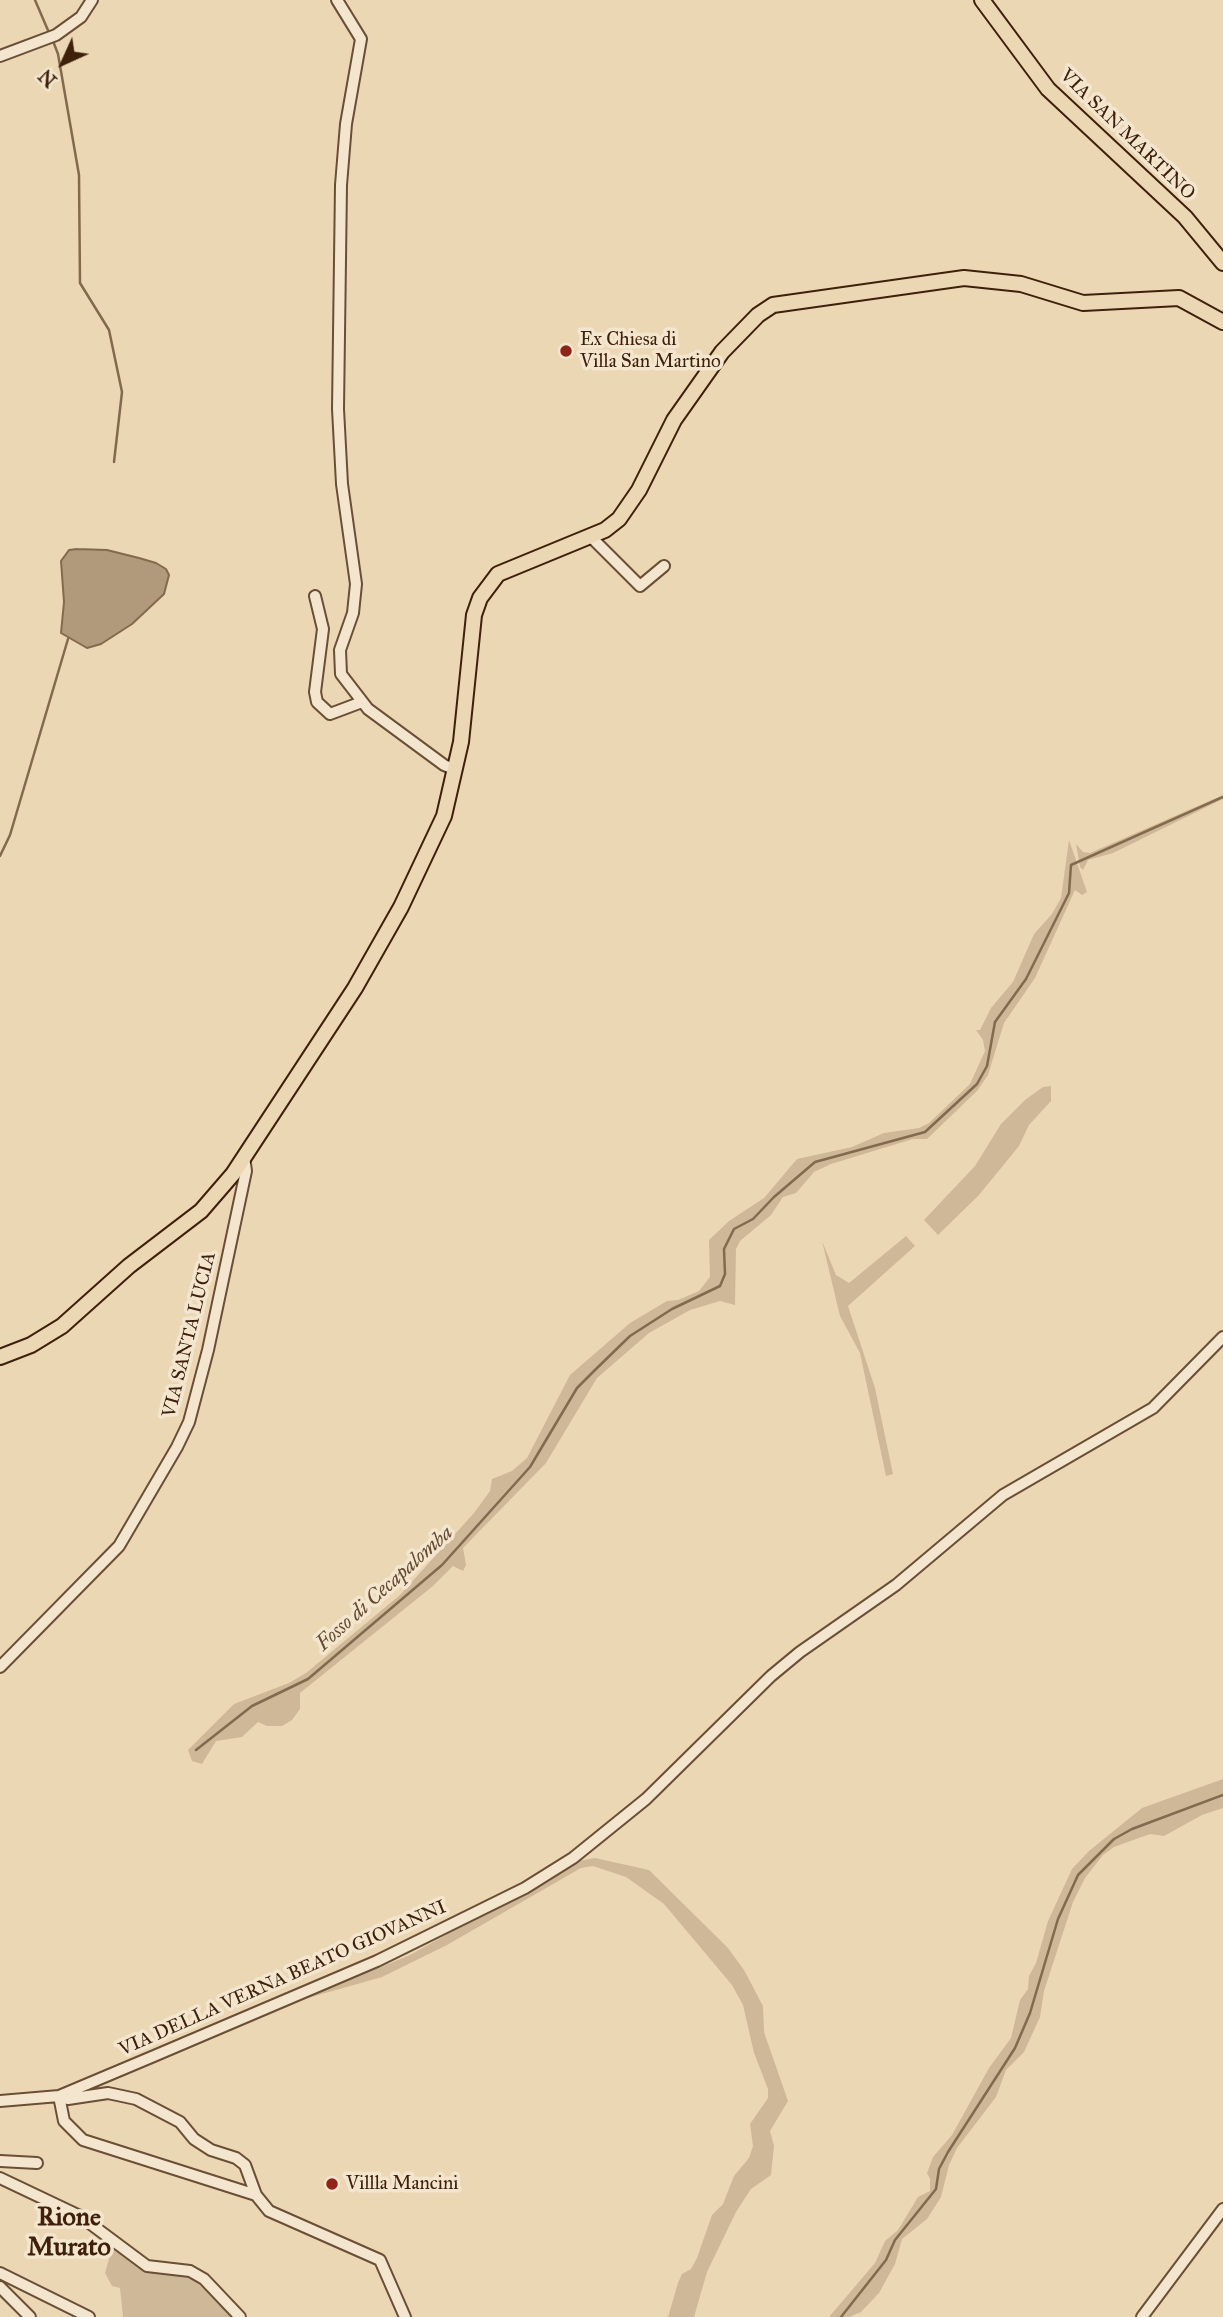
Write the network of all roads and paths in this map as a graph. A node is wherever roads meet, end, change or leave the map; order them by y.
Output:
1 (92, 0) edge
2 (337, 0) edge
3 (986, 2) edge
4 (0, 56) edge
5 (1223, 262) edge
6 (1223, 322) edge
7 (590, 536) junction
8 (664, 566) dead end
9 (315, 596) dead end
10 (362, 702) junction
11 (456, 771) junction
12 (244, 1157) junction
13 (1223, 1337) edge
14 (0, 1357) edge
15 (0, 1667) edge
16 (58, 2096) junction
17 (0, 2101) edge
18 (0, 2161) edge
19 (37, 2163) dead end
20 (0, 2178) edge
21 (256, 2195) junction
22 (1223, 2209) edge
23 (0, 2273) edge
24 (0, 2287) edge
25 (30, 2317) edge
26 (89, 2317) edge
27 (240, 2317) edge
28 (405, 2317) edge
29 (1142, 2317) edge

1 - 4 street
2 - 10 street
3 - 5 main road, VIA SAN MARTINO
6 - 7 main road
7 - 8 street
7 - 11 main road
9 - 10 street
10 - 11 street
11 - 12 main road
12 - 14 main road
12 - 15 street, VIA SANTA LUCIA
13 - 16 street, VIA DELLA VERNA BEATO GIOVANNI
16 - 17 street, VIA DELLA VERNA BEATO GIOVANNI
16 - 21 street
16 - 21 street
18 - 19 street
20 - 27 street
21 - 28 street
22 - 29 street
23 - 26 street
24 - 25 street

